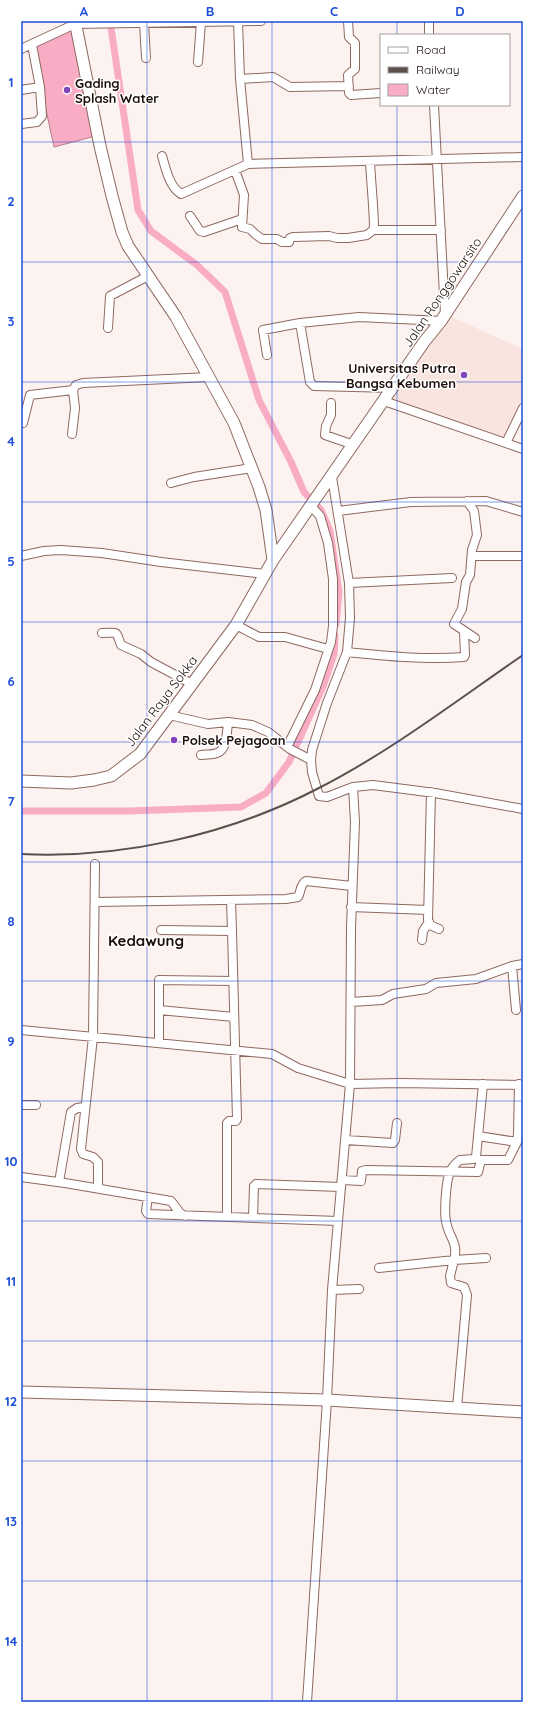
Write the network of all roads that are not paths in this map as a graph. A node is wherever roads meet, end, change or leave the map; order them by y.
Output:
1 (238, 21) edge
2 (261, 21) edge
3 (348, 21) edge
4 (429, 21) edge
5 (141, 22) edge
6 (201, 22) junction
7 (75, 23) edge
8 (430, 34) edge
9 (32, 45) junction
10 (21, 49) edge
11 (146, 58) dead end
12 (198, 62) dead end
13 (240, 80) junction
14 (349, 86) junction
15 (40, 87) junction
16 (21, 90) edge
17 (380, 93) edge
18 (434, 106) edge
19 (21, 124) edge
20 (162, 156) dead end
21 (523, 157) edge
22 (437, 159) junction
23 (370, 161) junction
24 (248, 164) junction
25 (235, 170) junction
26 (522, 200) edge
27 (190, 216) dead end
28 (242, 219) junction
29 (374, 230) junction
30 (441, 230) junction
31 (148, 276) junction
32 (443, 317) junction
33 (300, 323) junction
34 (108, 328) dead end
35 (267, 355) dead end
36 (209, 377) junction
37 (393, 388) junction
38 (73, 390) junction
39 (384, 401) junction
40 (331, 404) dead end
41 (523, 408) edge
42 (23, 424) dead end
43 (72, 434) dead end
44 (506, 443) junction
45 (354, 445) junction
46 (523, 449) edge
47 (252, 468) junction
48 (332, 477) junction
49 (171, 483) dead end
50 (467, 501) junction
51 (313, 502) junction
52 (338, 511) junction
53 (523, 512) edge
54 (270, 539) junction
55 (284, 546) junction
56 (21, 556) edge
57 (472, 556) junction
58 (523, 556) edge
59 (273, 560) junction
60 (264, 574) junction
61 (452, 578) dead end
62 (349, 583) junction
63 (236, 625) junction
64 (464, 632) junction
65 (102, 633) dead end
66 (475, 638) dead end
67 (328, 649) junction
68 (347, 652) junction
69 (192, 684) junction
70 (169, 715) junction
71 (228, 722) junction
72 (288, 748) junction
73 (201, 755) dead end
74 (311, 760) junction
75 (21, 781) edge
76 (353, 787) junction
77 (431, 792) junction
78 (523, 809) edge
79 (95, 864) dead end
80 (352, 886) junction
81 (230, 900) junction
82 (95, 902) junction
83 (351, 907) junction
84 (428, 910) junction
85 (429, 922) junction
86 (439, 929) dead end
87 (161, 930) dead end
88 (232, 931) junction
89 (422, 940) dead end
90 (523, 964) edge
91 (512, 966) junction
92 (233, 981) junction
93 (351, 1002) junction
94 (159, 1010) junction
95 (516, 1010) dead end
96 (234, 1017) junction
97 (21, 1030) edge
98 (93, 1037) junction
99 (159, 1043) junction
100 (235, 1050) junction
101 (350, 1084) junction
102 (483, 1084) junction
103 (521, 1084) edge
104 (21, 1105) edge
105 (36, 1105) dead end
106 (85, 1107) junction
107 (397, 1122) dead end
108 (478, 1136) junction
109 (346, 1140) junction
110 (516, 1142) junction
111 (449, 1173) junction
112 (21, 1177) edge
113 (60, 1182) junction
114 (341, 1184) junction
115 (98, 1188) junction
116 (148, 1197) junction
117 (185, 1216) junction
118 (227, 1217) junction
119 (253, 1218) junction
120 (338, 1221) junction
121 (486, 1258) dead end
122 (454, 1260) junction
123 (379, 1268) dead end
124 (359, 1289) dead end
125 (332, 1290) junction
126 (21, 1392) edge
127 (327, 1400) junction
128 (457, 1408) junction
129 (523, 1412) edge
130 (307, 1702) edge

1 - 2 street
1 - 6 street
1 - 13 street
3 - 14 street
4 - 8 street
5 - 6 street
5 - 7 street
5 - 11 street
6 - 12 street
7 - 9 street
7 - 31 main road
9 - 10 street
9 - 15 street
13 - 14 street
13 - 24 street
14 - 17 street
15 - 16 street
15 - 19 street
18 - 22 street
20 - 25 street
21 - 22 street
22 - 23 street
22 - 30 street
23 - 24 street
23 - 29 street
24 - 25 street
25 - 28 street
26 - 32 main road, Jalan Ronggowarsito
27 - 28 street
28 - 29 street
29 - 30 street
30 - 32 street
31 - 34 street
31 - 36 main road
32 - 33 street
32 - 37 main road, Jalan Ronggowarsito
33 - 35 street
33 - 37 street
36 - 38 street
36 - 47 main road
37 - 39 main road, Jalan Ronggowarsito
38 - 42 street
38 - 43 street
39 - 44 street
39 - 45 main road, Jalan Ronggowarsito
40 - 45 street
41 - 44 street
44 - 46 street
45 - 48 main road, Jalan Ronggowarsito
47 - 49 street
47 - 54 main road
48 - 51 main road, Jalan Ronggowarsito
48 - 52 street
50 - 52 street
50 - 53 street
50 - 57 street
51 - 55 main road, Jalan Ronggowarsito
51 - 67 street
52 - 62 street
54 - 55 main road
54 - 59 main road
55 - 59 main road, Jalan Ronggowarsito
56 - 60 street
57 - 58 street
57 - 64 street
59 - 60 main road, Jalan Raya Sokka
60 - 63 main road, Jalan Raya Sokka
61 - 62 street
62 - 68 street
63 - 67 street
63 - 69 main road, Jalan Raya Sokka
64 - 66 street
64 - 68 street
65 - 69 street
67 - 72 street
68 - 74 street
69 - 70 main road, Jalan Raya Sokka
70 - 71 street
70 - 75 main road, Jalan Raya Sokka
71 - 72 street
71 - 73 street
72 - 74 street
74 - 76 street
76 - 77 street
76 - 80 street
77 - 78 street
77 - 84 street
79 - 82 street
80 - 81 street
80 - 83 street
81 - 82 street
81 - 88 street
82 - 98 street
83 - 84 street
83 - 93 street
84 - 85 street
85 - 86 street
85 - 89 street
87 - 88 street
88 - 92 street
90 - 91 street
91 - 93 street
91 - 95 street
92 - 94 street
92 - 96 street
93 - 101 street
94 - 96 street
94 - 99 street
96 - 100 street
97 - 98 street
98 - 99 street
98 - 106 street
99 - 100 street
100 - 101 street
100 - 118 street
101 - 102 street
101 - 109 street
102 - 103 street
102 - 108 street
103 - 110 street
104 - 105 street
106 - 113 street
106 - 115 street
107 - 109 street
108 - 110 street
108 - 111 street
109 - 114 street
110 - 111 street
111 - 114 street
111 - 122 street
112 - 113 street
113 - 115 street
114 - 119 street
114 - 120 street
115 - 116 street
116 - 117 street
116 - 117 street
117 - 118 street
118 - 119 street
119 - 120 street
120 - 125 street
121 - 122 street
122 - 123 street
122 - 128 street
124 - 125 street
125 - 127 street
126 - 127 main road
127 - 128 main road
127 - 130 street
128 - 129 main road

